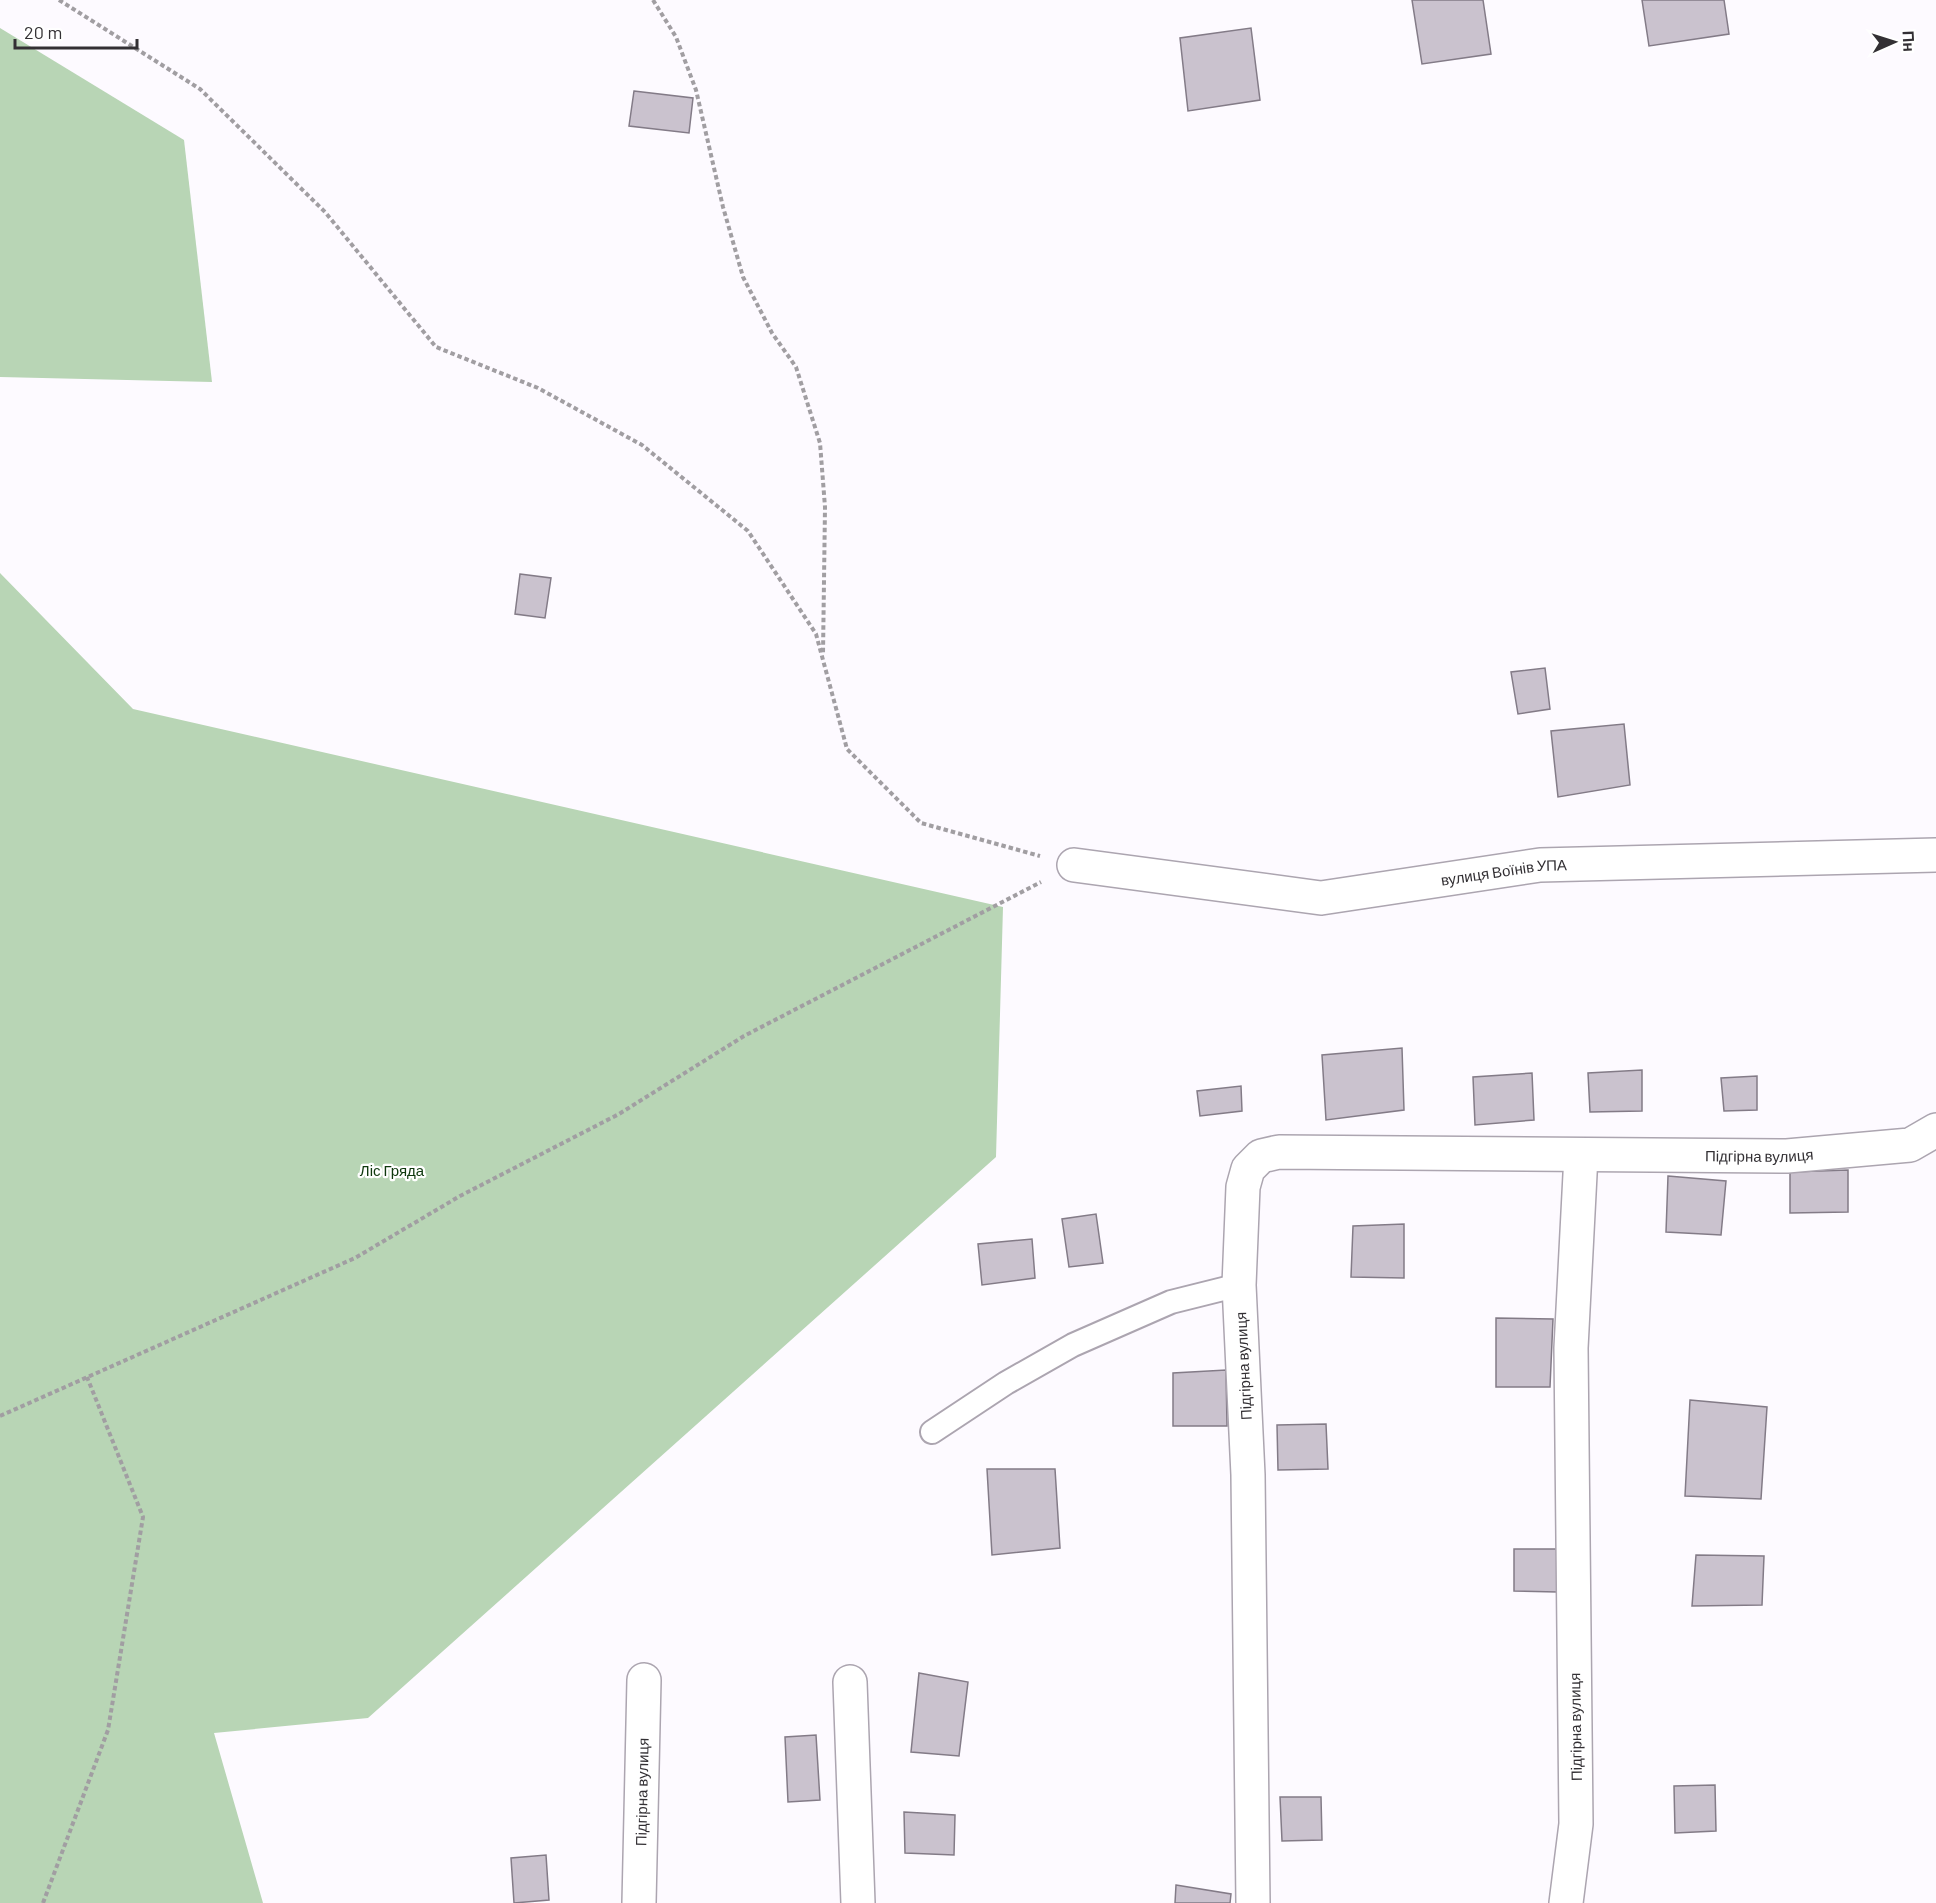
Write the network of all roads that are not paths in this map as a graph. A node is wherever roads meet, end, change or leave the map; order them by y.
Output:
1 (1936, 855) edge
2 (1074, 865) road end
3 (1936, 1130) edge
4 (1581, 1155) junction
5 (1239, 1285) junction
6 (932, 1432) dead end
7 (644, 1680) dead end
8 (850, 1682) dead end
9 (639, 1903) edge
10 (858, 1903) edge
11 (1253, 1903) edge
12 (1566, 1903) edge

1 - 2 street, вулиця Воїнів УПА
3 - 4 street, Підгірна вулиця
4 - 5 street, Підгірна вулиця
4 - 12 street, Підгірна вулиця
5 - 6 lane
5 - 11 street, Підгірна вулиця
7 - 9 street, Підгірна вулиця
8 - 10 street

